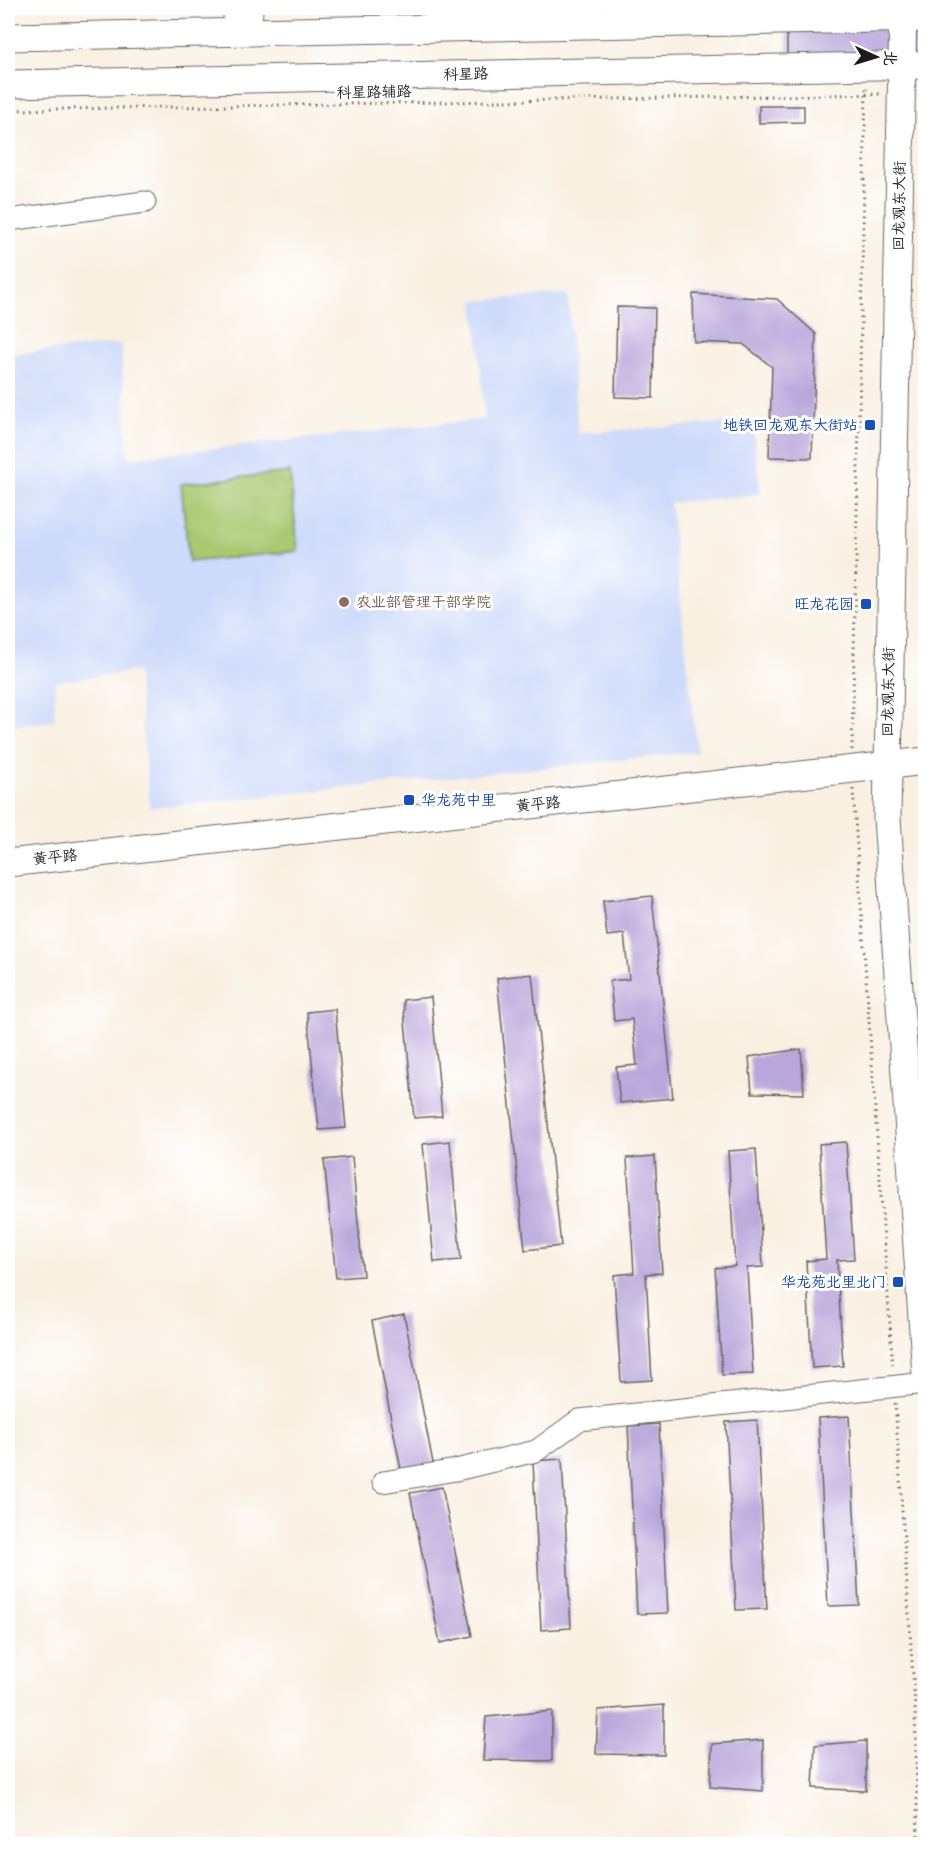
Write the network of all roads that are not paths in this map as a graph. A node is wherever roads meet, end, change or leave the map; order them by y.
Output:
1 (910, 15) edge
2 (243, 20) edge
3 (8, 37) edge
4 (914, 65) edge
5 (8, 84) edge
6 (145, 202) dead end
7 (8, 220) edge
8 (926, 761) edge
9 (887, 765) junction
10 (8, 863) edge
11 (926, 1375) edge
12 (926, 1383) edge
13 (383, 1482) dead end

1 - 2 main road
1 - 4 main road, 回龙观东大街
2 - 3 main road
4 - 5 main road, 科星路
4 - 9 main road, 回龙观东大街
6 - 7 street
8 - 9 main road, 黄平路
9 - 10 main road, 黄平路
9 - 11 main road, 回龙观东大街
12 - 13 street

